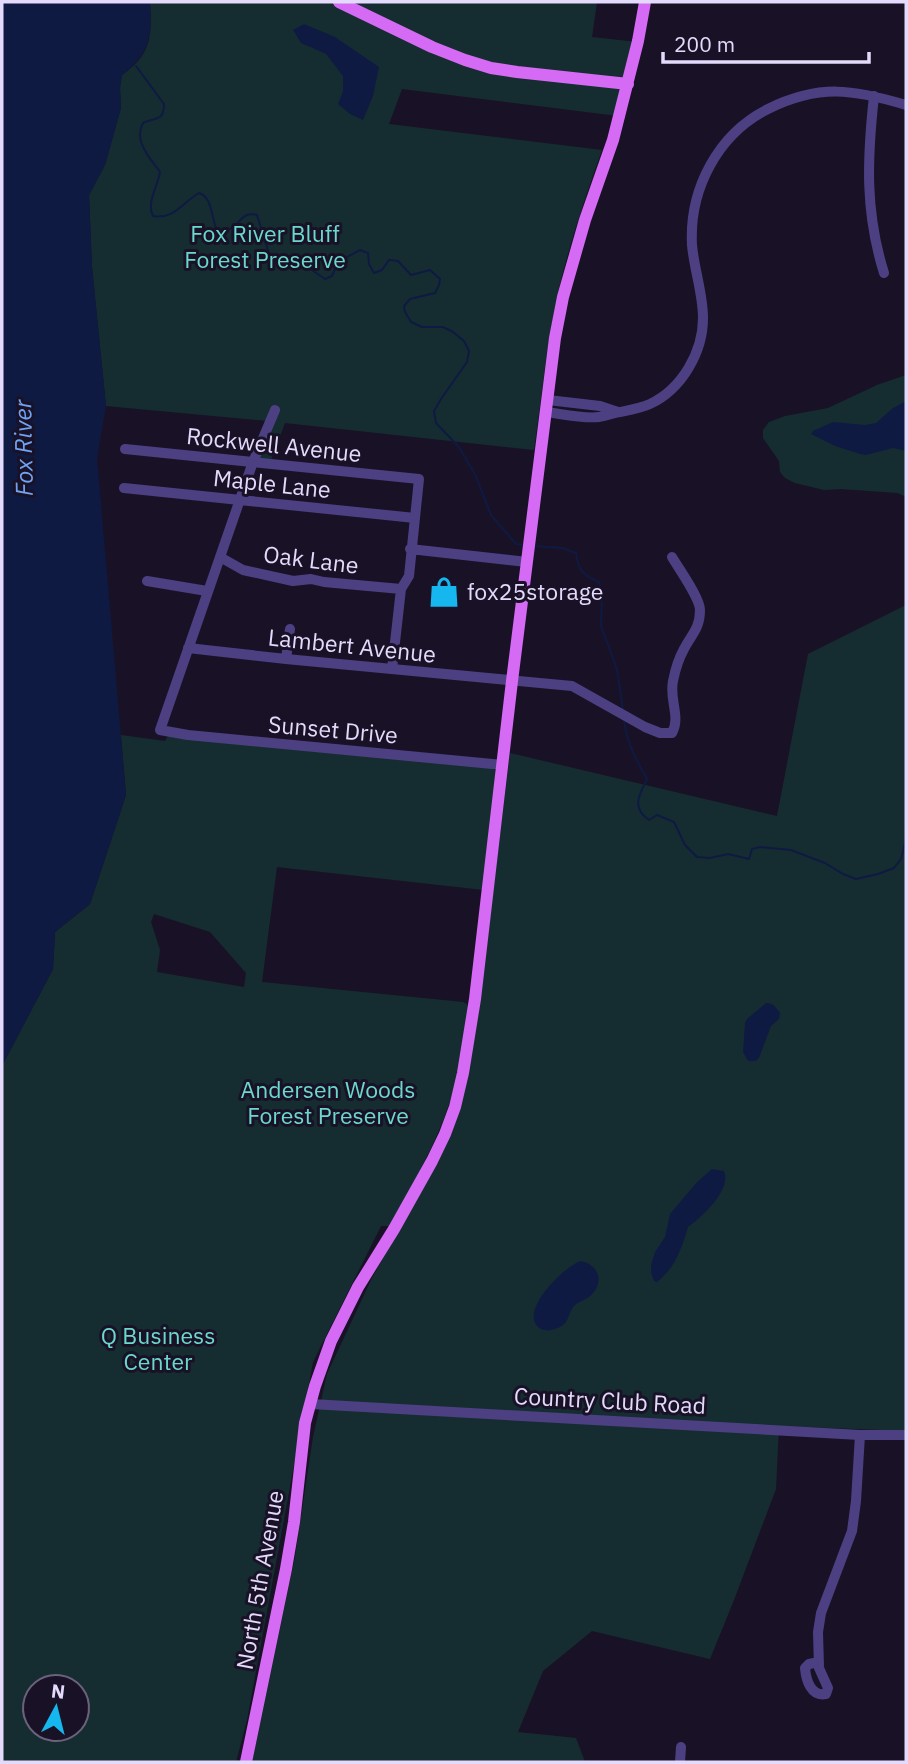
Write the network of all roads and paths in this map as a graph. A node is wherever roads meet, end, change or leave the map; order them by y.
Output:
1 (339, 2) edge
2 (645, 2) edge
3 (628, 85) junction
4 (874, 96) junction
5 (906, 105) edge
6 (884, 274) dead end
7 (547, 406) junction
8 (275, 410) dead end
9 (125, 449) dead end
10 (253, 462) junction
11 (124, 488) dead end
12 (240, 499) junction
13 (415, 518) junction
14 (410, 550) junction
15 (220, 556) junction
16 (672, 557) dead end
17 (527, 558) junction
18 (147, 581) dead end
19 (401, 589) junction
20 (208, 591) junction
21 (290, 629) dead end
22 (188, 648) junction
23 (286, 659) junction
24 (392, 670) junction
25 (512, 681) junction
26 (503, 765) junction
27 (311, 1404) junction
28 (860, 1435) junction
29 (906, 1435) edge
30 (819, 1662) dead end
31 (681, 1747) dead end
32 (246, 1762) edge
33 (680, 1762) edge

1 - 3 main road
2 - 3 main road, North 5th Avenue
3 - 7 main road, North 5th Avenue
4 - 5 street
4 - 6 street
4 - 7 street
7 - 17 main road, North 5th Avenue
8 - 10 street
9 - 10 street, Rockwell Avenue
10 - 12 street
10 - 13 street, Rockwell Avenue
11 - 12 street, Maple Lane
12 - 13 street, Maple Lane
12 - 15 street
13 - 14 street
14 - 17 street
14 - 19 street
15 - 19 street, Oak Lane
15 - 20 street
16 - 25 street, Lambert Avenue
17 - 25 main road, North 5th Avenue
18 - 20 street
19 - 24 street
20 - 22 street
21 - 23 street
22 - 23 street, Lambert Avenue
22 - 26 street, Sunset Drive
23 - 24 street, Lambert Avenue
24 - 25 street, Lambert Avenue
25 - 26 main road, North 5th Avenue
26 - 27 main road, North 5th Avenue
27 - 28 street, Country Club Road
27 - 32 main road, North 5th Avenue
28 - 29 street, Country Club Road
28 - 30 street
31 - 33 street

